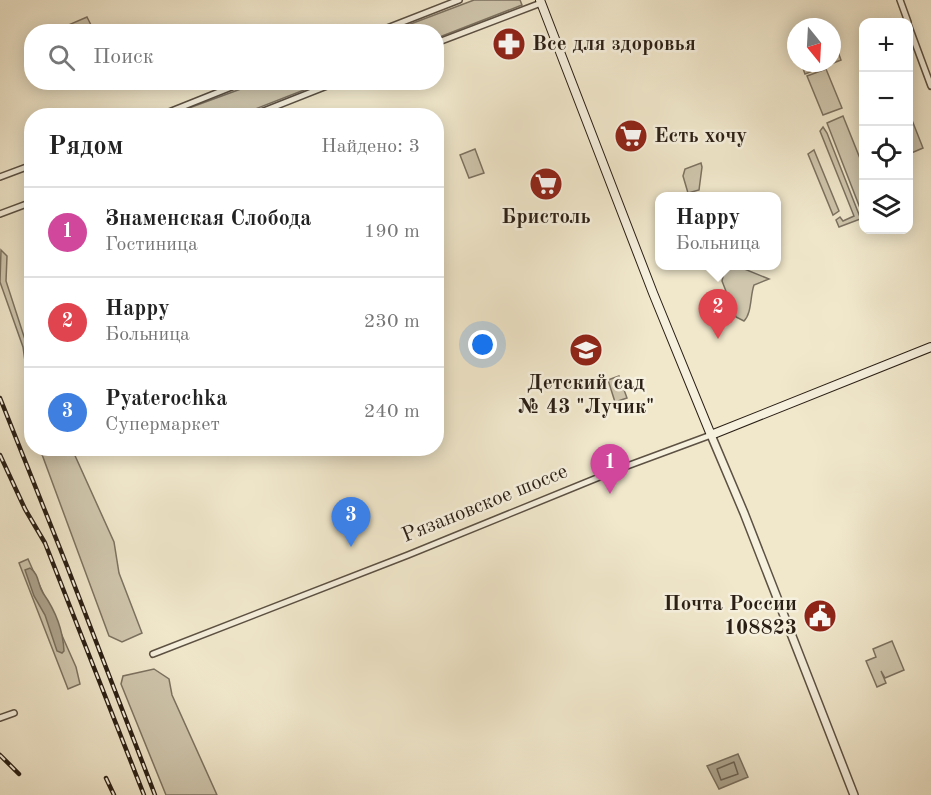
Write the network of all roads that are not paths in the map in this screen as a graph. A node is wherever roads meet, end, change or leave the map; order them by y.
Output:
1 (459, 0) edge
2 (900, 0) edge
3 (540, 2) edge
4 (906, 18) edge
5 (398, 24) edge
6 (913, 37) edge
7 (444, 40) edge
8 (931, 86) edge
9 (224, 90) edge
10 (317, 90) edge
11 (179, 108) edge
12 (271, 108) edge
13 (24, 168) edge
14 (0, 177) edge
15 (24, 205) edge
16 (0, 214) edge
17 (931, 347) edge
18 (711, 435) junction
19 (153, 654) dead end
20 (14, 712) dead end
21 (0, 718) edge
22 (855, 795) edge

1 - 5 street
2 - 4 street
3 - 7 street
3 - 18 main road
6 - 8 street
9 - 11 street
10 - 12 street
13 - 14 street
15 - 16 street
17 - 18 main road, Рязановское шоссе
18 - 19 street, Рязановское шоссе
18 - 22 street
20 - 21 street

